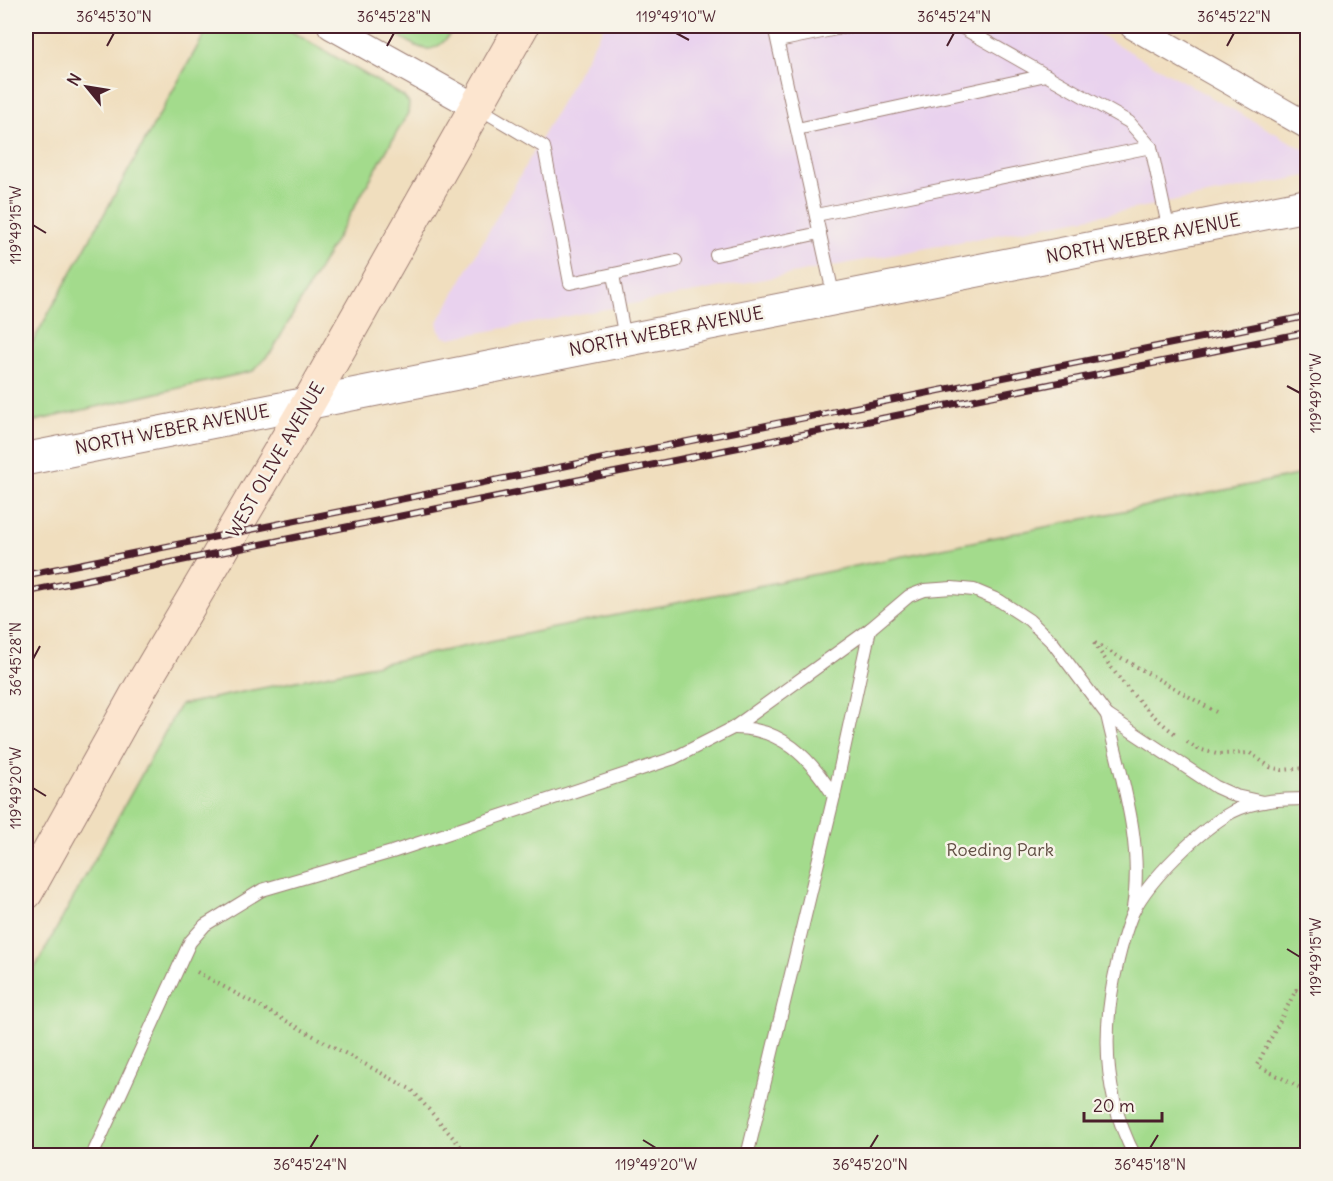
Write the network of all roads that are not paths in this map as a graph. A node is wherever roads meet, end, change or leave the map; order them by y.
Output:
1 (331, 26) edge
2 (522, 26) edge
3 (774, 26) edge
4 (851, 26) edge
5 (959, 26) edge
6 (1133, 26) edge
7 (778, 41) junction
8 (1046, 75) junction
9 (476, 107) junction
10 (1308, 126) edge
11 (797, 129) junction
12 (1151, 147) junction
13 (1308, 205) edge
14 (816, 215) junction
15 (1169, 232) junction
16 (820, 233) junction
17 (716, 255) dead end
18 (676, 261) dead end
19 (613, 275) junction
20 (834, 298) junction
21 (626, 339) junction
22 (309, 402) junction
23 (26, 459) edge
24 (870, 629) junction
25 (1107, 715) junction
26 (733, 728) junction
27 (834, 796) junction
28 (1308, 799) edge
29 (1263, 802) junction
30 (26, 893) edge
31 (1133, 911) junction
32 (1308, 1144) edge
33 (92, 1155) edge
34 (747, 1155) edge
35 (1135, 1155) edge
36 (1301, 1155) edge

1 - 9 street
2 - 9 main road, WEST OLIVE AVENUE
3 - 7 lane
4 - 7 lane
5 - 8 lane
6 - 10 street
7 - 11 lane
8 - 11 lane
8 - 12 lane
9 - 19 lane
9 - 22 main road, WEST OLIVE AVENUE
11 - 14 lane
12 - 14 lane
12 - 15 lane
13 - 15 street, NORTH WEBER AVENUE
14 - 16 lane
15 - 20 street, NORTH WEBER AVENUE
16 - 17 lane
16 - 20 lane
18 - 19 lane
19 - 21 lane
20 - 21 street, NORTH WEBER AVENUE
21 - 22 street, NORTH WEBER AVENUE
22 - 23 street, NORTH WEBER AVENUE
22 - 30 main road, WEST OLIVE AVENUE
24 - 25 lane
24 - 26 lane
24 - 27 lane
25 - 29 lane
25 - 31 lane
26 - 27 lane
26 - 33 lane
27 - 34 lane
28 - 29 lane
29 - 31 lane
31 - 35 lane
32 - 36 lane

